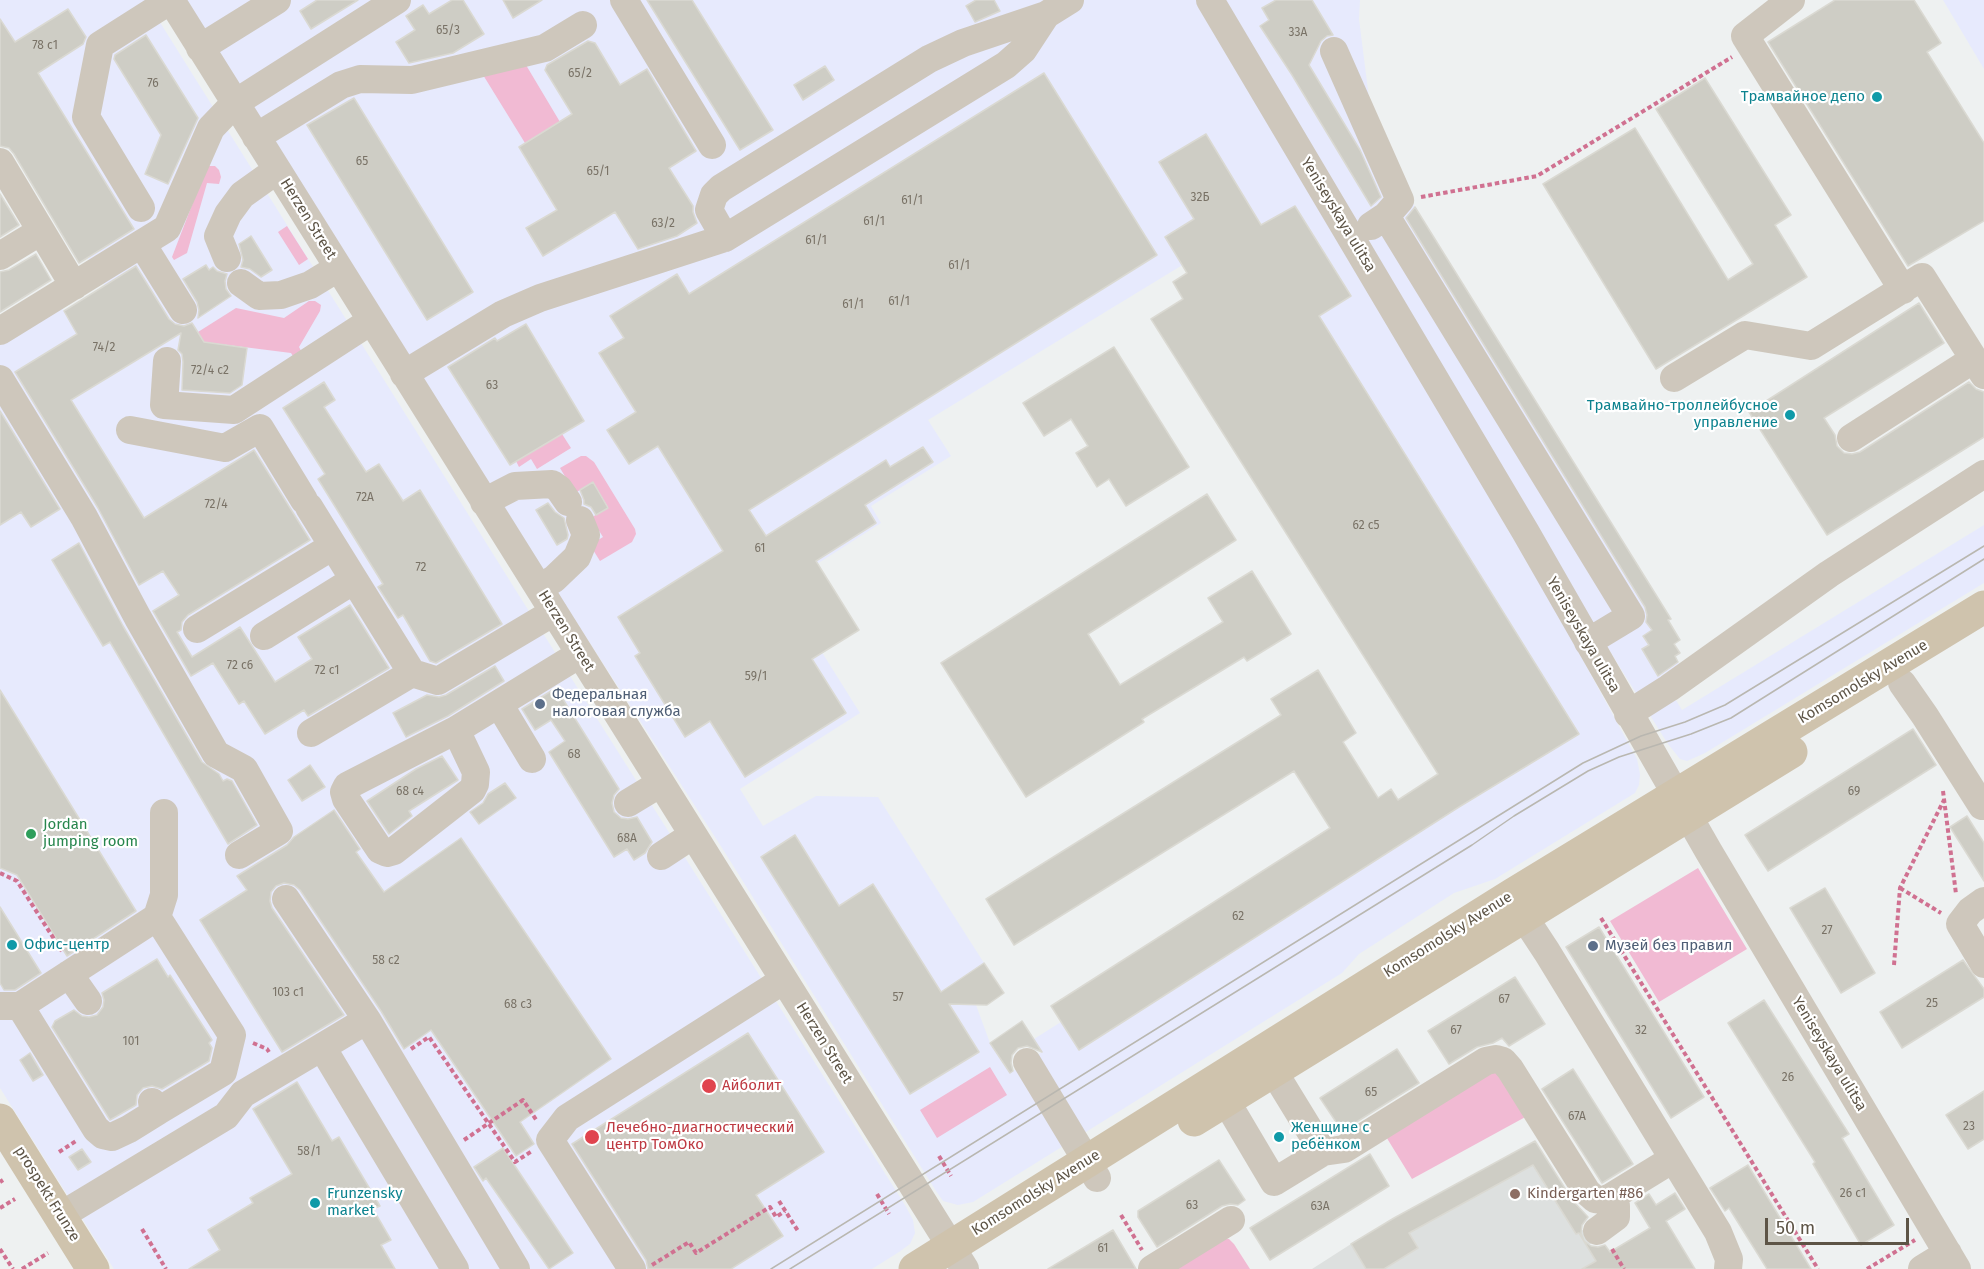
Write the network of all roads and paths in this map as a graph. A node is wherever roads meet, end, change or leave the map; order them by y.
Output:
1 (171, 0) edge
2 (277, 0) edge
3 (397, 0) edge
4 (1070, 0) edge
5 (1210, 0) edge
6 (1791, 0) edge
7 (631, 2) edge
8 (1046, 15) junction
9 (583, 25) dead end
10 (1750, 45) junction
11 (200, 48) junction
12 (1334, 51) dead end
13 (235, 103) junction
14 (256, 137) junction
15 (712, 145) dead end
16 (2, 169) edge
17 (277, 170) junction
18 (1411, 199) dead end
19 (141, 208) dead end
20 (1386, 216) junction
21 (41, 231) junction
22 (725, 238) junction
23 (1352, 238) junction
24 (142, 244) junction
25 (0, 256) edge
26 (226, 258) dead end
27 (338, 268) junction
28 (241, 283) dead end
29 (74, 286) junction
30 (1903, 290) junction
31 (183, 309) dead end
32 (371, 321) junction
33 (0, 332) edge
34 (167, 361) dead end
35 (1979, 367) edge
36 (404, 374) junction
37 (1674, 378) dead end
38 (0, 380) edge
39 (130, 430) dead end
40 (1851, 438) dead end
41 (1984, 474) edge
42 (484, 502) junction
43 (333, 546) junction
44 (354, 580) junction
45 (539, 588) junction
46 (1984, 607) edge
47 (554, 612) junction
48 (197, 630) dead end
49 (1984, 633) edge
50 (264, 636) dead end
51 (1588, 642) junction
52 (580, 654) junction
53 (412, 673) junction
54 (1902, 683) junction
55 (499, 704) junction
56 (1628, 714) junction
57 (456, 730) junction
58 (311, 734) dead end
59 (532, 759) dead end
60 (661, 783) junction
61 (1943, 789) dead end
62 (1944, 800) junction
63 (628, 803) dead end
64 (1682, 806) junction
65 (1983, 807) edge
66 (164, 813) dead end
67 (693, 835) junction
68 (239, 855) dead end
69 (661, 856) dead end
70 (0, 873) edge
71 (1900, 888) junction
72 (286, 898) dead end
73 (1984, 901) edge
74 (1524, 916) junction
75 (157, 917) junction
76 (1601, 918) dead end
77 (1960, 924) junction
78 (1984, 963) edge
79 (1894, 965) dead end
80 (71, 972) junction
81 (784, 980) junction
82 (88, 1001) dead end
83 (10, 1006) edge
84 (367, 1020) junction
85 (232, 1035) junction
86 (322, 1047) junction
87 (392, 1062) junction
88 (1027, 1062) dead end
89 (286, 1067) junction
90 (1274, 1072) junction
91 (1226, 1101) junction
92 (0, 1120) edge
93 (489, 1123) junction
94 (550, 1140) junction
95 (446, 1152) junction
96 (1323, 1152) junction
97 (939, 1156) dead end
98 (1673, 1159) junction
99 (1092, 1169) junction
100 (951, 1176) dead end
101 (877, 1194) dead end
102 (1611, 1197) junction
103 (15, 1199) dead end
104 (779, 1201) dead end
105 (0, 1208) edge
106 (785, 1211) junction
107 (889, 1214) dead end
108 (1120, 1215) dead end
109 (60, 1216) junction
110 (1231, 1220) dead end
111 (142, 1229) dead end
112 (798, 1231) dead end
113 (1597, 1231) dead end
114 (1923, 1235) dead end
115 (0, 1249) edge
116 (48, 1253) dead end
117 (1953, 1261) edge
118 (956, 1262) edge
119 (641, 1268) edge
120 (13, 1269) edge
121 (22, 1269) edge
122 (93, 1269) edge
123 (166, 1269) edge
124 (455, 1269) edge
125 (516, 1269) edge
126 (915, 1269) edge
127 (1153, 1269) edge
128 (1728, 1269) edge
129 (1818, 1269) edge
130 (1867, 1269) edge
131 (1922, 1269) edge

1 - 11 street, Herzen Street
1 - 19 street
2 - 11 street
3 - 13 street
4 - 8 street
5 - 23 street, Yeniseyskaya ulitsa
6 - 10 street
7 - 15 street
8 - 22 street
8 - 22 street
9 - 14 street
10 - 18 path
10 - 30 street
11 - 13 street, Herzen Street
12 - 20 street
13 - 14 street, Herzen Street
13 - 24 street
14 - 17 street, Herzen Street
16 - 21 street
17 - 26 street
17 - 27 street, Herzen Street
20 - 23 street
20 - 51 street
21 - 25 street
21 - 29 street
22 - 36 street
23 - 51 street, Yeniseyskaya ulitsa
24 - 29 street
24 - 31 street
27 - 28 street
27 - 32 street, Herzen Street
29 - 33 street
30 - 35 street
30 - 37 street
32 - 34 street
32 - 36 street, Herzen Street
35 - 40 street
36 - 42 street, Herzen Street
38 - 68 street
39 - 43 street
41 - 56 street
42 - 45 street, Herzen Street
42 - 45 street
43 - 44 street
43 - 48 street
44 - 50 street
44 - 53 street
45 - 47 street, Herzen Street
46 - 64 main road, Komsomolsky Avenue
47 - 52 street, Herzen Street
47 - 53 street
49 - 54 main road, Komsomolsky Avenue
51 - 56 street, Yeniseyskaya ulitsa
52 - 55 street
52 - 60 street, Herzen Street
53 - 58 street
54 - 64 main road, Komsomolsky Avenue
54 - 65 street
55 - 57 street
55 - 59 street
56 - 64 street, Yeniseyskaya ulitsa
57 - 57 street
60 - 63 street
60 - 67 street, Herzen Street
61 - 62 path
62 - 71 path
62 - 77 path
64 - 74 main road, Komsomolsky Avenue
64 - 99 main road, Komsomolsky Avenue
64 - 117 street, Yeniseyskaya ulitsa
66 - 75 street
67 - 69 street
67 - 81 street, Herzen Street
70 - 80 path
71 - 77 path
71 - 79 path
72 - 84 street
73 - 77 street
74 - 90 main road, Komsomolsky Avenue
74 - 98 street
75 - 80 street
75 - 85 street
76 - 129 path
77 - 78 street
80 - 82 street
80 - 83 street
81 - 94 street
81 - 118 street, Herzen Street
83 - 85 street
84 - 86 street
84 - 87 street
85 - 89 path
86 - 89 street
86 - 124 street
87 - 93 path
87 - 95 street
88 - 99 street
89 - 109 street
90 - 91 main road, Komsomolsky Avenue
90 - 96 street
91 - 96 street
91 - 99 main road, Komsomolsky Avenue
92 - 109 main road, prospekt Frunze
93 - 94 path
93 - 94 path
93 - 95 path
94 - 119 street
95 - 125 street
96 - 102 street
97 - 100 path
98 - 102 street
98 - 128 street
99 - 118 main road, Komsomolsky Avenue
101 - 107 path
102 - 113 street
103 - 105 path
104 - 106 path
106 - 112 path
106 - 119 path
108 - 127 path
109 - 122 main road, prospekt Frunze
110 - 127 street
111 - 123 path
114 - 130 path
115 - 120 path
116 - 121 path
117 - 131 street
118 - 126 main road, Komsomolsky Avenue

